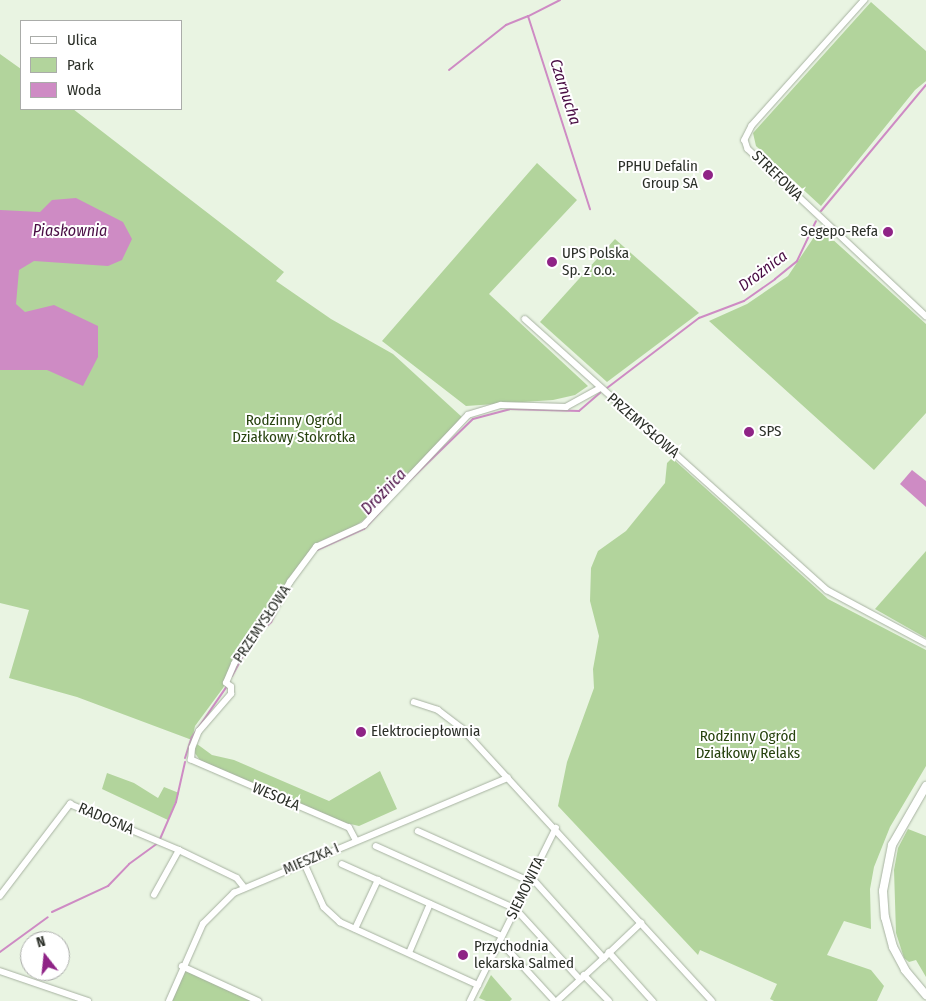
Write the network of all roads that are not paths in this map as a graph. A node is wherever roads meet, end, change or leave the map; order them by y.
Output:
1 (865, 0) edge
2 (926, 316) edge
3 (525, 319) dead end
4 (600, 388) junction
5 (926, 644) edge
6 (414, 702) dead end
7 (192, 760) joint
8 (508, 778) junction
9 (926, 786) edge
10 (556, 828) junction
11 (418, 831) dead end
12 (356, 841) junction
13 (376, 846) dead end
14 (179, 850) junction
15 (304, 862) junction
16 (342, 864) dead end
17 (378, 880) junction
18 (529, 882) junction
19 (244, 887) junction
20 (154, 895) dead end
21 (0, 896) edge
22 (430, 904) junction
23 (516, 909) junction
24 (641, 923) junction
25 (355, 929) junction
26 (501, 939) junction
27 (609, 952) junction
28 (409, 953) junction
29 (604, 958) junction
30 (182, 966) junction
31 (0, 971) edge
32 (582, 977) junction
33 (478, 985) junction
34 (924, 994) edge
35 (88, 1001) edge
36 (169, 1001) edge
37 (258, 1001) edge
38 (470, 1001) edge
39 (556, 1001) edge
40 (609, 1001) edge
41 (653, 1001) edge
42 (712, 1001) edge
43 (926, 1001) edge

1 - 2 street, STREFOWA
3 - 4 street
4 - 5 street, PRZEMYSŁOWA
4 - 7 street, PRZEMYSŁOWA
6 - 8 street
7 - 12 street, WESOŁA
8 - 10 street
8 - 12 street, MIESZKA I
9 - 34 main road
10 - 18 street, SIEMOWITA
10 - 24 street
11 - 18 street
12 - 15 street, MIESZKA I
13 - 23 street
14 - 19 street, RADOSNA
14 - 20 street
14 - 21 street, RADOSNA
15 - 19 street, MIESZKA I
15 - 25 street
16 - 17 street
17 - 22 street
17 - 25 street
18 - 23 street, SIEMOWITA
18 - 29 street
19 - 30 street, MIESZKA I
22 - 26 street
22 - 28 street
23 - 26 street, SIEMOWITA
23 - 32 street
24 - 27 street
24 - 42 street
25 - 28 street
26 - 33 street, SIEMOWITA
26 - 39 street
27 - 29 street
27 - 41 street
28 - 33 street
29 - 32 street
30 - 36 street, MIESZKA I
30 - 37 street
31 - 35 street
32 - 39 street
32 - 40 street
33 - 38 street, SIEMOWITA
34 - 43 main road

